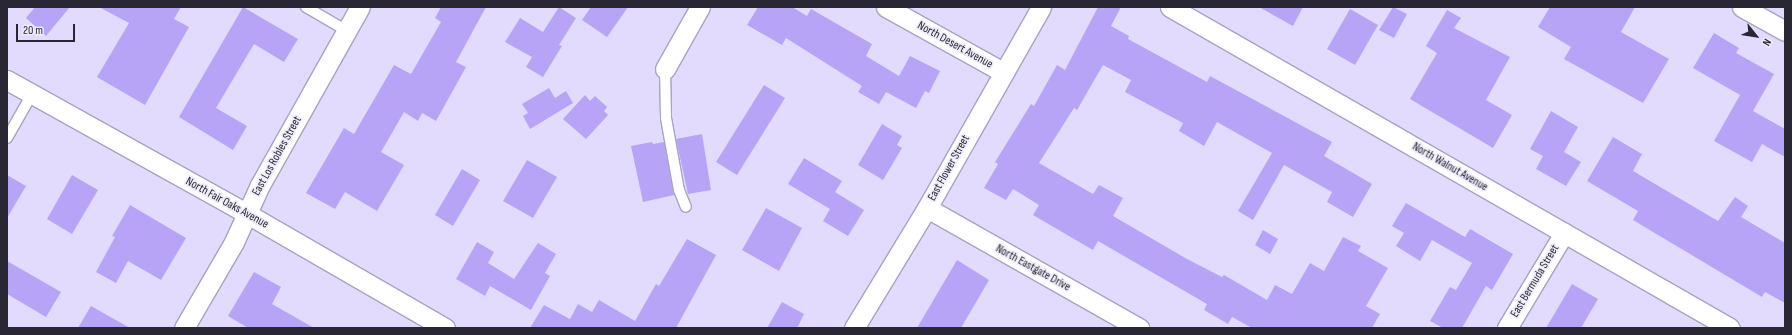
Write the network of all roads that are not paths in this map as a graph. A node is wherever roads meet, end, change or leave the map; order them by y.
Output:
1 (306, 7) edge
2 (360, 7) edge
3 (700, 7) edge
4 (886, 7) edge
5 (1041, 7) edge
6 (1170, 7) edge
7 (1742, 7) edge
8 (347, 30) junction
9 (1785, 32) edge
10 (665, 69) joint
11 (1003, 72) junction
12 (7, 80) edge
13 (32, 94) junction
14 (7, 138) edge
15 (686, 207) dead end
16 (927, 208) junction
17 (247, 214) junction
18 (1564, 233) junction
19 (184, 328) edge
20 (445, 328) edge
21 (854, 328) edge
22 (1139, 328) edge
23 (1507, 328) edge
24 (1730, 328) edge

1 - 8 lane
2 - 8 street, East Los Robles Street
3 - 10 street
4 - 11 street, North Desert Avenue
5 - 11 street, East Flower Street
6 - 18 street, North Walnut Avenue
7 - 9 street
8 - 17 street, East Los Robles Street
10 - 15 lane
11 - 16 street, East Flower Street
12 - 13 street, North Fair Oaks Avenue
13 - 14 lane
13 - 17 street, North Fair Oaks Avenue
16 - 21 street, East Flower Street
16 - 22 street, North Eastgate Drive
17 - 19 street, East Los Robles Street
17 - 20 street, North Fair Oaks Avenue
18 - 23 street, East Bermuda Street
18 - 24 street, North Walnut Avenue

